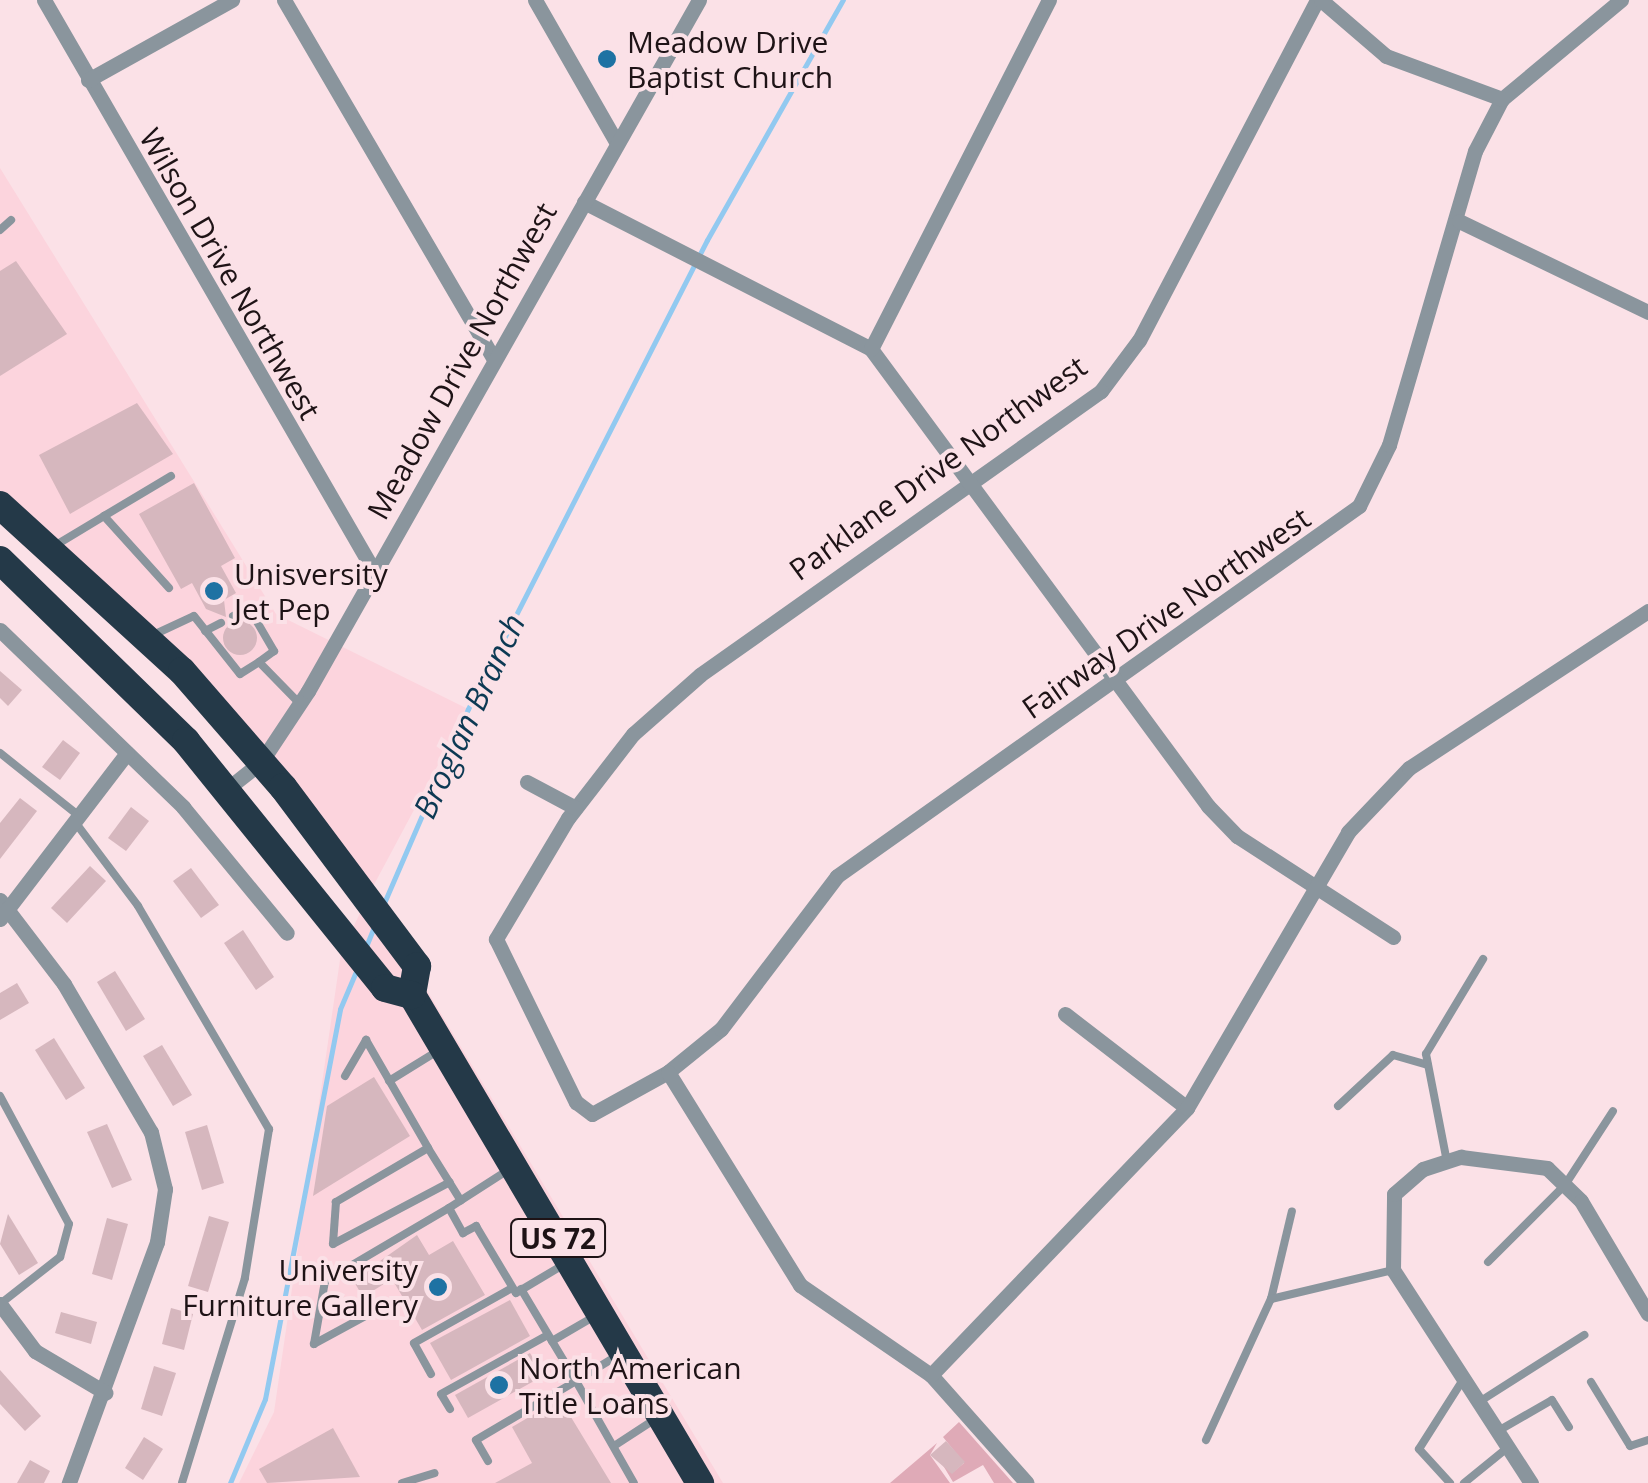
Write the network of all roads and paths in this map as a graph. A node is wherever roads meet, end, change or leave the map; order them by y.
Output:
1 (44, 0) edge
2 (232, 0) edge
3 (284, 0) edge
4 (534, 0) edge
5 (699, 0) edge
6 (1049, 0) edge
7 (1319, 0) edge
8 (1621, 0) edge
9 (88, 80) junction
10 (1502, 99) junction
11 (617, 143) junction
12 (584, 202) junction
13 (10, 220) dead end
14 (1459, 221) junction
15 (0, 230) edge
16 (1648, 312) edge
17 (870, 350) junction
18 (494, 360) junction
19 (171, 476) dead end
20 (974, 482) junction
21 (0, 505) edge
22 (104, 516) junction
23 (52, 548) junction
24 (0, 560) edge
25 (375, 573) junction
26 (169, 588) dead end
27 (1648, 611) edge
28 (233, 616) dead end
29 (221, 622) dead end
30 (0, 630) edge
31 (205, 631) junction
32 (147, 638) junction
33 (259, 662) junction
34 (1120, 682) junction
35 (299, 703) junction
36 (0, 754) edge
37 (126, 754) junction
38 (260, 762) junction
39 (527, 782) dead end
40 (227, 788) junction
41 (576, 808) junction
42 (76, 818) junction
43 (1314, 886) junction
44 (3, 908) edge
45 (287, 933) dead end
46 (1393, 937) dead end
47 (1484, 959) dead end
48 (412, 995) junction
49 (1066, 1014) dead end
50 (444, 1047) junction
51 (1428, 1065) junction
52 (668, 1072) junction
53 (345, 1076) dead end
54 (389, 1081) junction
55 (566, 1085) joint
56 (0, 1096) edge
57 (1338, 1106) dead end
58 (1187, 1108) junction
59 (1613, 1111) dead end
60 (428, 1148) junction
61 (1447, 1162) junction
62 (516, 1165) junction
63 (450, 1182) junction
64 (1564, 1185) junction
65 (461, 1201) junction
66 (450, 1208) junction
67 (1292, 1211) dead end
68 (571, 1260) junction
69 (1488, 1262) dead end
70 (1392, 1270) junction
71 (517, 1289) junction
72 (1271, 1299) junction
73 (0, 1304) edge
74 (371, 1313) dead end
75 (602, 1313) junction
76 (1648, 1314) edge
77 (1584, 1335) dead end
78 (550, 1338) junction
79 (624, 1351) junction
80 (432, 1374) dead end
81 (931, 1375) junction
82 (1464, 1378) junction
83 (576, 1380) junction
84 (1591, 1382) dead end
85 (106, 1393) junction
86 (1479, 1402) junction
87 (450, 1410) dead end
88 (661, 1416) junction
89 (1569, 1428) dead end
90 (1498, 1430) junction
91 (1206, 1440) dead end
92 (1648, 1440) edge
93 (614, 1446) junction
94 (1508, 1447) junction
95 (488, 1461) dead end
96 (435, 1473) dead end
97 (69, 1483) edge
98 (182, 1483) edge
99 (402, 1483) edge
100 (634, 1483) edge
101 (700, 1483) edge
102 (1027, 1483) edge
103 (1450, 1483) edge
104 (1464, 1483) edge
105 (1531, 1483) edge

1 - 9 street, Wilson Drive Northwest
2 - 9 street
3 - 18 street
4 - 11 street
5 - 11 street, Meadow Drive Northwest
6 - 17 street
7 - 10 street
7 - 20 street, Parklane Drive Northwest
8 - 10 street, Fairway Drive Northwest
9 - 25 street, Wilson Drive Northwest
10 - 14 street, Fairway Drive Northwest
11 - 12 street, Meadow Drive Northwest
12 - 17 street
12 - 18 street, Meadow Drive Northwest
13 - 15 lane
14 - 16 street
14 - 34 street, Fairway Drive Northwest
17 - 20 street
18 - 25 street, Meadow Drive Northwest
19 - 22 lane
20 - 34 street
20 - 41 street, Parklane Drive Northwest
21 - 23 highway, US 72
22 - 23 lane
22 - 26 lane
23 - 32 highway, US 72
24 - 40 highway, US 72
25 - 35 street, Meadow Drive Northwest
27 - 43 street
28 - 33 lane
29 - 31 lane
30 - 37 street
31 - 32 lane
31 - 33 lane
32 - 38 highway, US 72
33 - 35 lane
34 - 43 street
34 - 52 street, Fairway Drive Northwest
35 - 38 street, Meadow Drive Northwest
36 - 42 lane
37 - 42 street
37 - 45 street
38 - 40 street, Meadow Drive Northwest
38 - 48 highway, US 72
39 - 41 street
40 - 48 highway, US 72
41 - 55 street, Parklane Drive Northwest
42 - 44 street
42 - 98 lane
43 - 46 street
43 - 58 street
44 - 85 street
47 - 51 lane
48 - 50 highway, US 72
49 - 58 street
50 - 54 lane
50 - 62 highway, US 72
51 - 57 lane
51 - 61 lane
52 - 55 street, Fairway Drive Northwest
52 - 81 street
53 - 54 lane
54 - 60 lane
56 - 73 lane
58 - 81 street
59 - 64 lane
60 - 63 lane
60 - 63 lane
61 - 64 street
61 - 70 street
62 - 65 lane
62 - 68 highway, US 72
63 - 65 lane
64 - 69 lane
64 - 76 street
65 - 66 lane
66 - 71 lane
66 - 74 lane
67 - 72 lane
68 - 71 lane
68 - 75 highway, US 72
70 - 72 lane
70 - 82 street
71 - 78 lane
71 - 80 lane
72 - 91 lane
73 - 85 street
75 - 78 lane
75 - 79 highway, US 72
77 - 86 lane
78 - 83 lane
78 - 87 lane
79 - 83 lane
79 - 88 highway, US 72
81 - 102 street
82 - 86 street
82 - 103 lane
83 - 93 lane
83 - 95 lane
84 - 92 lane
85 - 97 street
86 - 90 street
88 - 93 lane
88 - 101 highway, US 72
89 - 90 lane
90 - 94 street
93 - 100 lane
94 - 104 lane
94 - 105 street
96 - 99 lane

